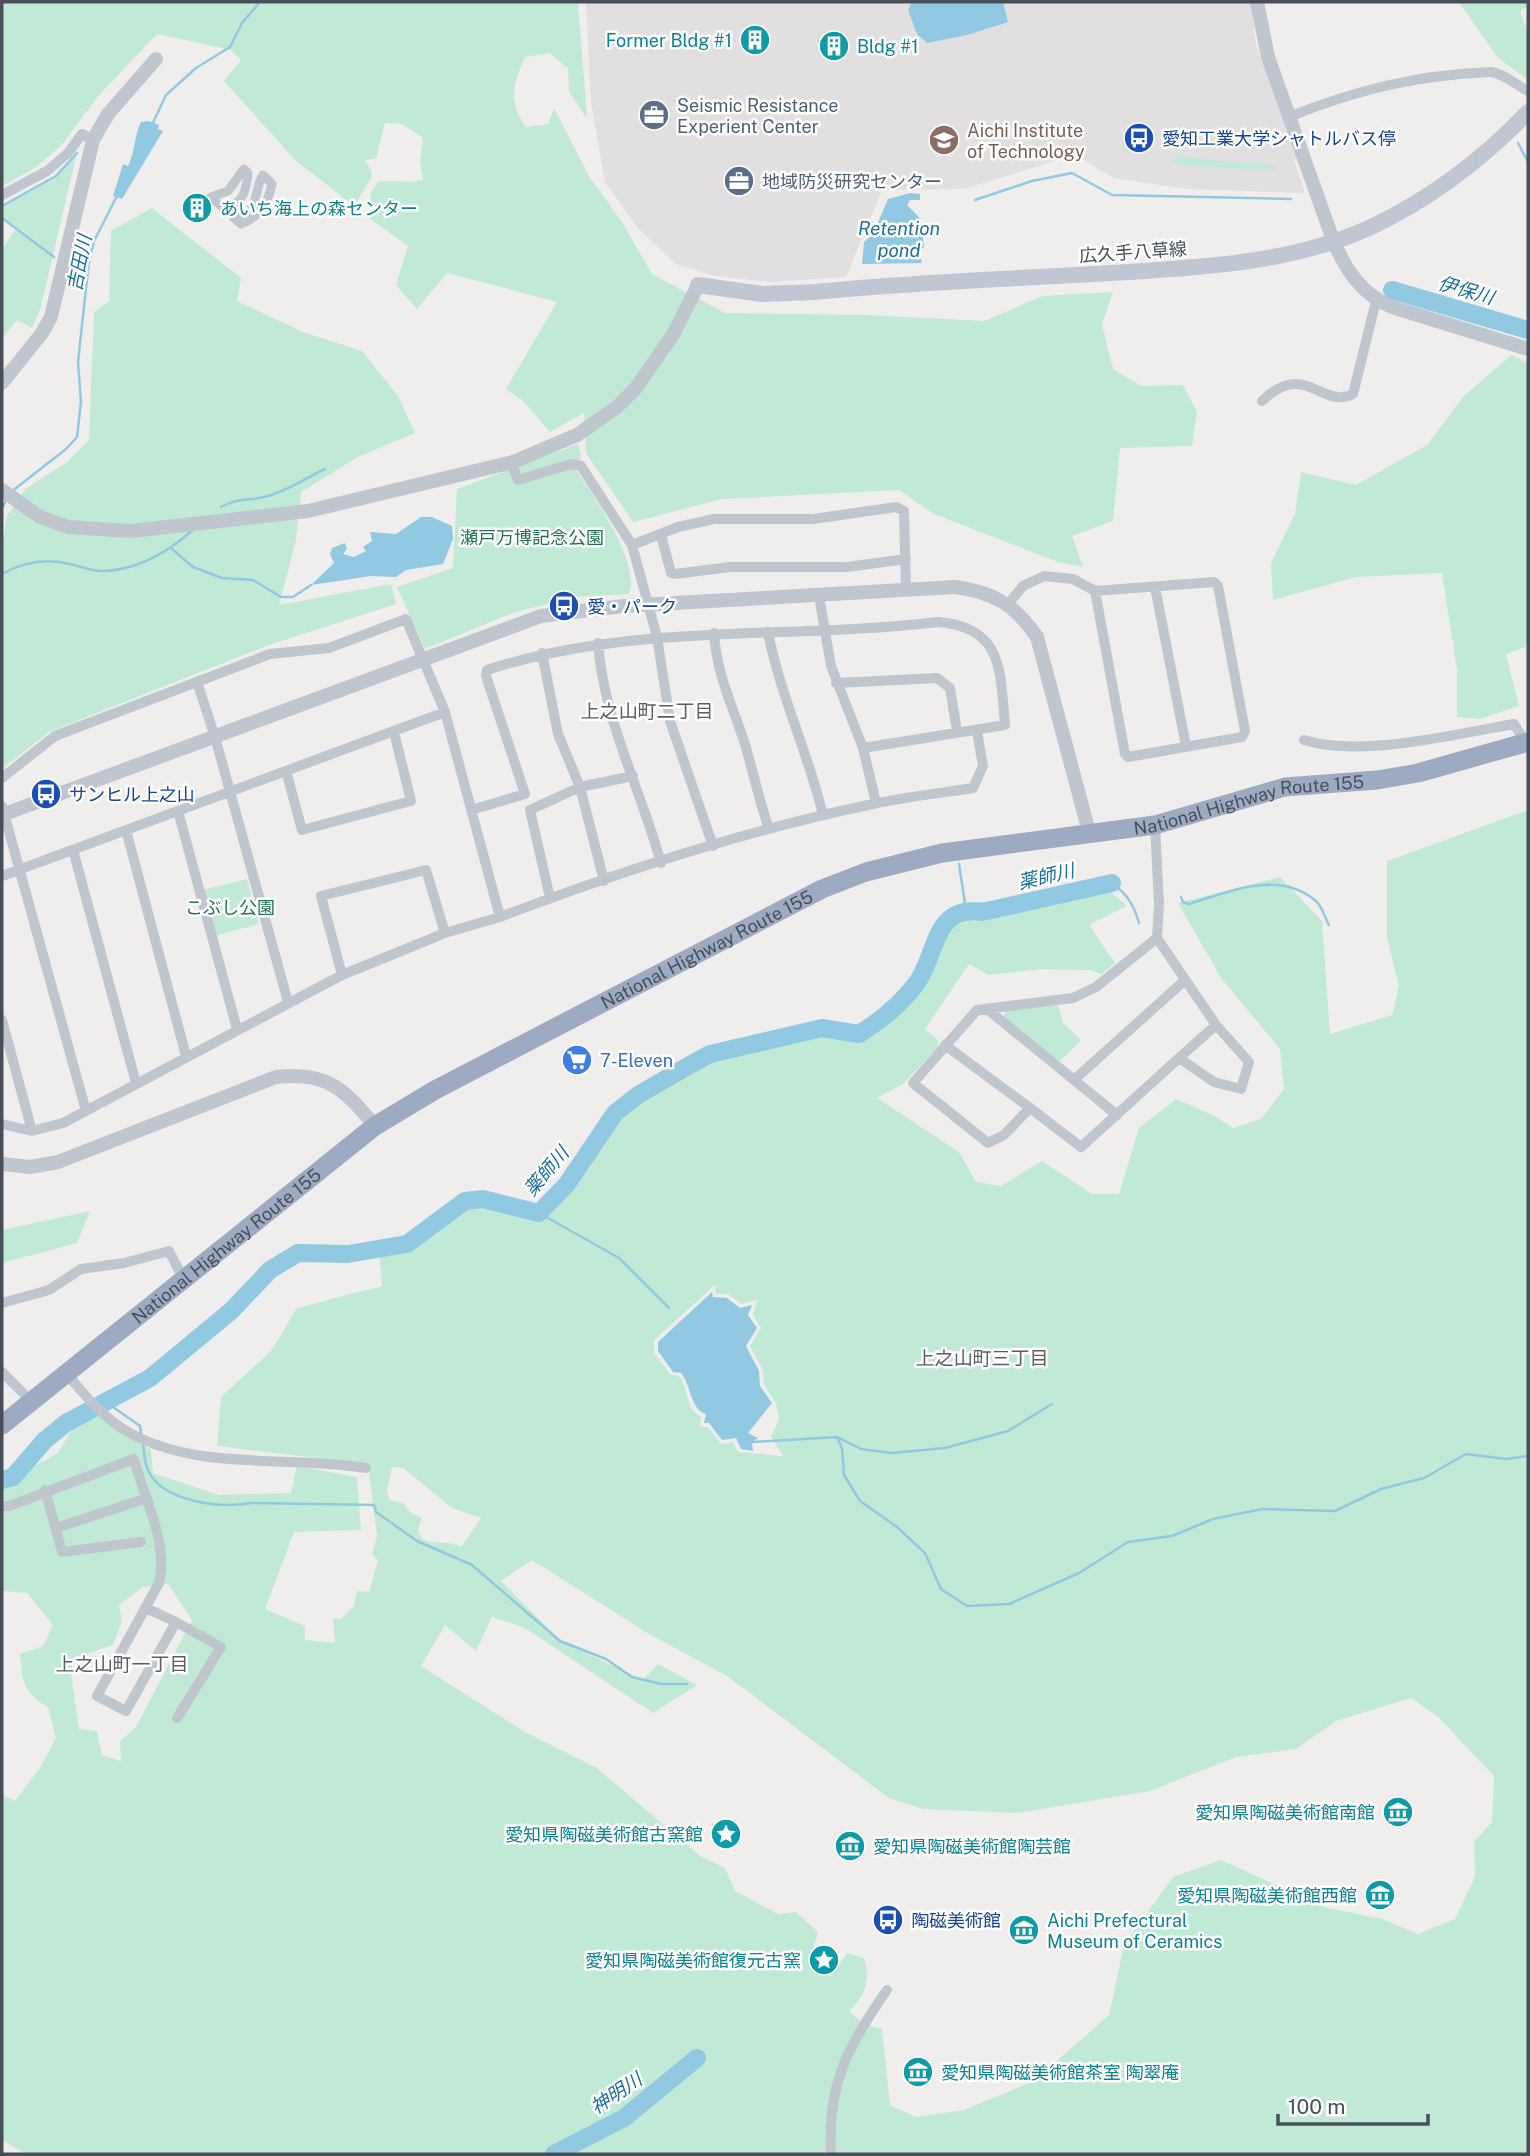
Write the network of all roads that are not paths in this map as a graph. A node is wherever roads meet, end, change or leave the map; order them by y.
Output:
1 (1258, 2) edge
2 (156, 59) dead end
3 (1528, 91) edge
4 (1528, 112) edge
5 (1289, 117) junction
6 (93, 140) junction
7 (272, 184) joint
8 (2, 195) edge
9 (223, 208) joint
10 (1333, 240) junction
11 (698, 285) joint
12 (1376, 301) junction
13 (1528, 349) edge
14 (2, 383) edge
15 (1262, 401) dead end
16 (511, 462) junction
17 (8, 495) edge
18 (661, 535) junction
19 (632, 545) junction
20 (906, 559) junction
21 (1155, 587) junction
22 (906, 589) junction
23 (1095, 591) junction
24 (819, 596) junction
25 (1008, 604) junction
26 (647, 605) junction
27 (823, 630) junction
28 (768, 632) junction
29 (714, 633) junction
30 (657, 637) junction
31 (598, 643) junction
32 (542, 653) junction
33 (423, 659) junction
34 (197, 682) junction
35 (836, 683) junction
36 (445, 712) junction
37 (957, 731) junction
38 (977, 731) junction
39 (394, 732) junction
40 (215, 737) junction
41 (1304, 740) dead end
42 (1527, 743) edge
43 (1186, 746) junction
44 (863, 748) junction
45 (286, 771) junction
46 (633, 776) junction
47 (2, 778) edge
48 (580, 787) junction
49 (230, 791) junction
50 (876, 803) junction
51 (471, 810) junction
52 (178, 811) junction
53 (3, 812) edge
54 (822, 815) junction
55 (1155, 825) junction
56 (126, 830) junction
57 (769, 830) junction
58 (1089, 832) junction
59 (713, 846) junction
60 (73, 850) junction
61 (661, 863) junction
62 (21, 869) junction
63 (2, 876) edge
64 (604, 881) junction
65 (550, 898) junction
66 (500, 917) junction
67 (446, 933) junction
68 (1157, 938) junction
69 (342, 975) junction
70 (1184, 981) junction
71 (288, 1002) junction
72 (987, 1009) junction
73 (2, 1020) edge
74 (1216, 1026) junction
75 (237, 1029) junction
76 (945, 1045) junction
77 (186, 1056) junction
78 (1179, 1058) junction
79 (1075, 1079) junction
80 (136, 1083) junction
81 (1030, 1108) junction
82 (86, 1111) junction
83 (1117, 1115) junction
84 (2, 1124) edge
85 (375, 1126) junction
86 (32, 1131) junction
87 (2, 1164) edge
88 (184, 1280) junction
89 (2, 1303) edge
90 (2, 1372) edge
91 (66, 1373) junction
92 (31, 1401) junction
93 (2, 1425) edge
94 (366, 1468) dead end
95 (45, 1490) junction
96 (144, 1499) junction
97 (2, 1506) edge
98 (56, 1528) junction
99 (141, 1542) dead end
100 (146, 1608) junction
101 (176, 1622) junction
102 (177, 1718) dead end
103 (887, 1990) dead end
104 (831, 2154) edge

1 - 5 street
2 - 6 street
3 - 5 street
4 - 10 main road, 広久手八草線
5 - 10 street
6 - 8 street
6 - 14 street
7 - 7 street
9 - 9 street
10 - 11 main road, 広久手八草線
10 - 12 street
11 - 16 street
12 - 13 street
12 - 15 street
16 - 17 street
16 - 19 street
18 - 19 street
18 - 20 street
18 - 20 street
19 - 26 street
20 - 22 street
21 - 23 street
21 - 43 street
21 - 43 street
22 - 24 street
22 - 25 street
23 - 25 street
23 - 43 street
24 - 26 street
24 - 27 street
25 - 58 street
26 - 30 street
26 - 33 street
27 - 28 street
27 - 35 street
27 - 38 street
28 - 29 street
28 - 54 street
29 - 30 street
29 - 57 street
30 - 31 street
30 - 59 street
31 - 32 street
31 - 46 street
32 - 48 street
32 - 51 street
33 - 34 street
33 - 36 street
33 - 40 street
34 - 40 street
34 - 47 street
35 - 37 street
35 - 44 street
36 - 39 street
36 - 51 street
37 - 38 street
37 - 44 street
38 - 50 street
39 - 45 street
39 - 45 street
40 - 49 street
40 - 53 street
41 - 42 street
42 - 55 highway, National Highway Route 155
44 - 50 street
45 - 49 street
46 - 48 street
46 - 61 street
48 - 64 street
48 - 65 street
49 - 52 street
49 - 71 street
50 - 54 street
51 - 66 street
52 - 56 street
52 - 75 street
53 - 62 street
54 - 57 street
55 - 58 highway, National Highway Route 155
55 - 68 street
56 - 60 street
56 - 77 street
57 - 59 street
58 - 85 highway, National Highway Route 155
59 - 61 street
60 - 62 street
60 - 80 street
61 - 64 street
62 - 63 street
62 - 82 street
64 - 65 street
65 - 66 street
66 - 67 street
67 - 69 street
67 - 69 street
68 - 70 street
68 - 72 street
69 - 71 street
70 - 74 street
70 - 79 street
71 - 75 street
72 - 76 street
72 - 79 street
73 - 86 street
74 - 78 street
74 - 78 street
75 - 77 street
76 - 81 street
76 - 81 street
77 - 80 street
78 - 83 street
79 - 83 street
80 - 82 street
81 - 83 street
82 - 86 street
84 - 86 street
85 - 87 street
85 - 88 highway, National Highway Route 155
88 - 89 street
88 - 91 highway, National Highway Route 155
90 - 92 street
91 - 92 highway, National Highway Route 155
91 - 94 street
92 - 93 highway, National Highway Route 155
95 - 96 street
95 - 97 street
95 - 98 street
96 - 98 street
96 - 100 street
98 - 99 street
100 - 101 street
100 - 101 street
101 - 102 street
103 - 104 street

